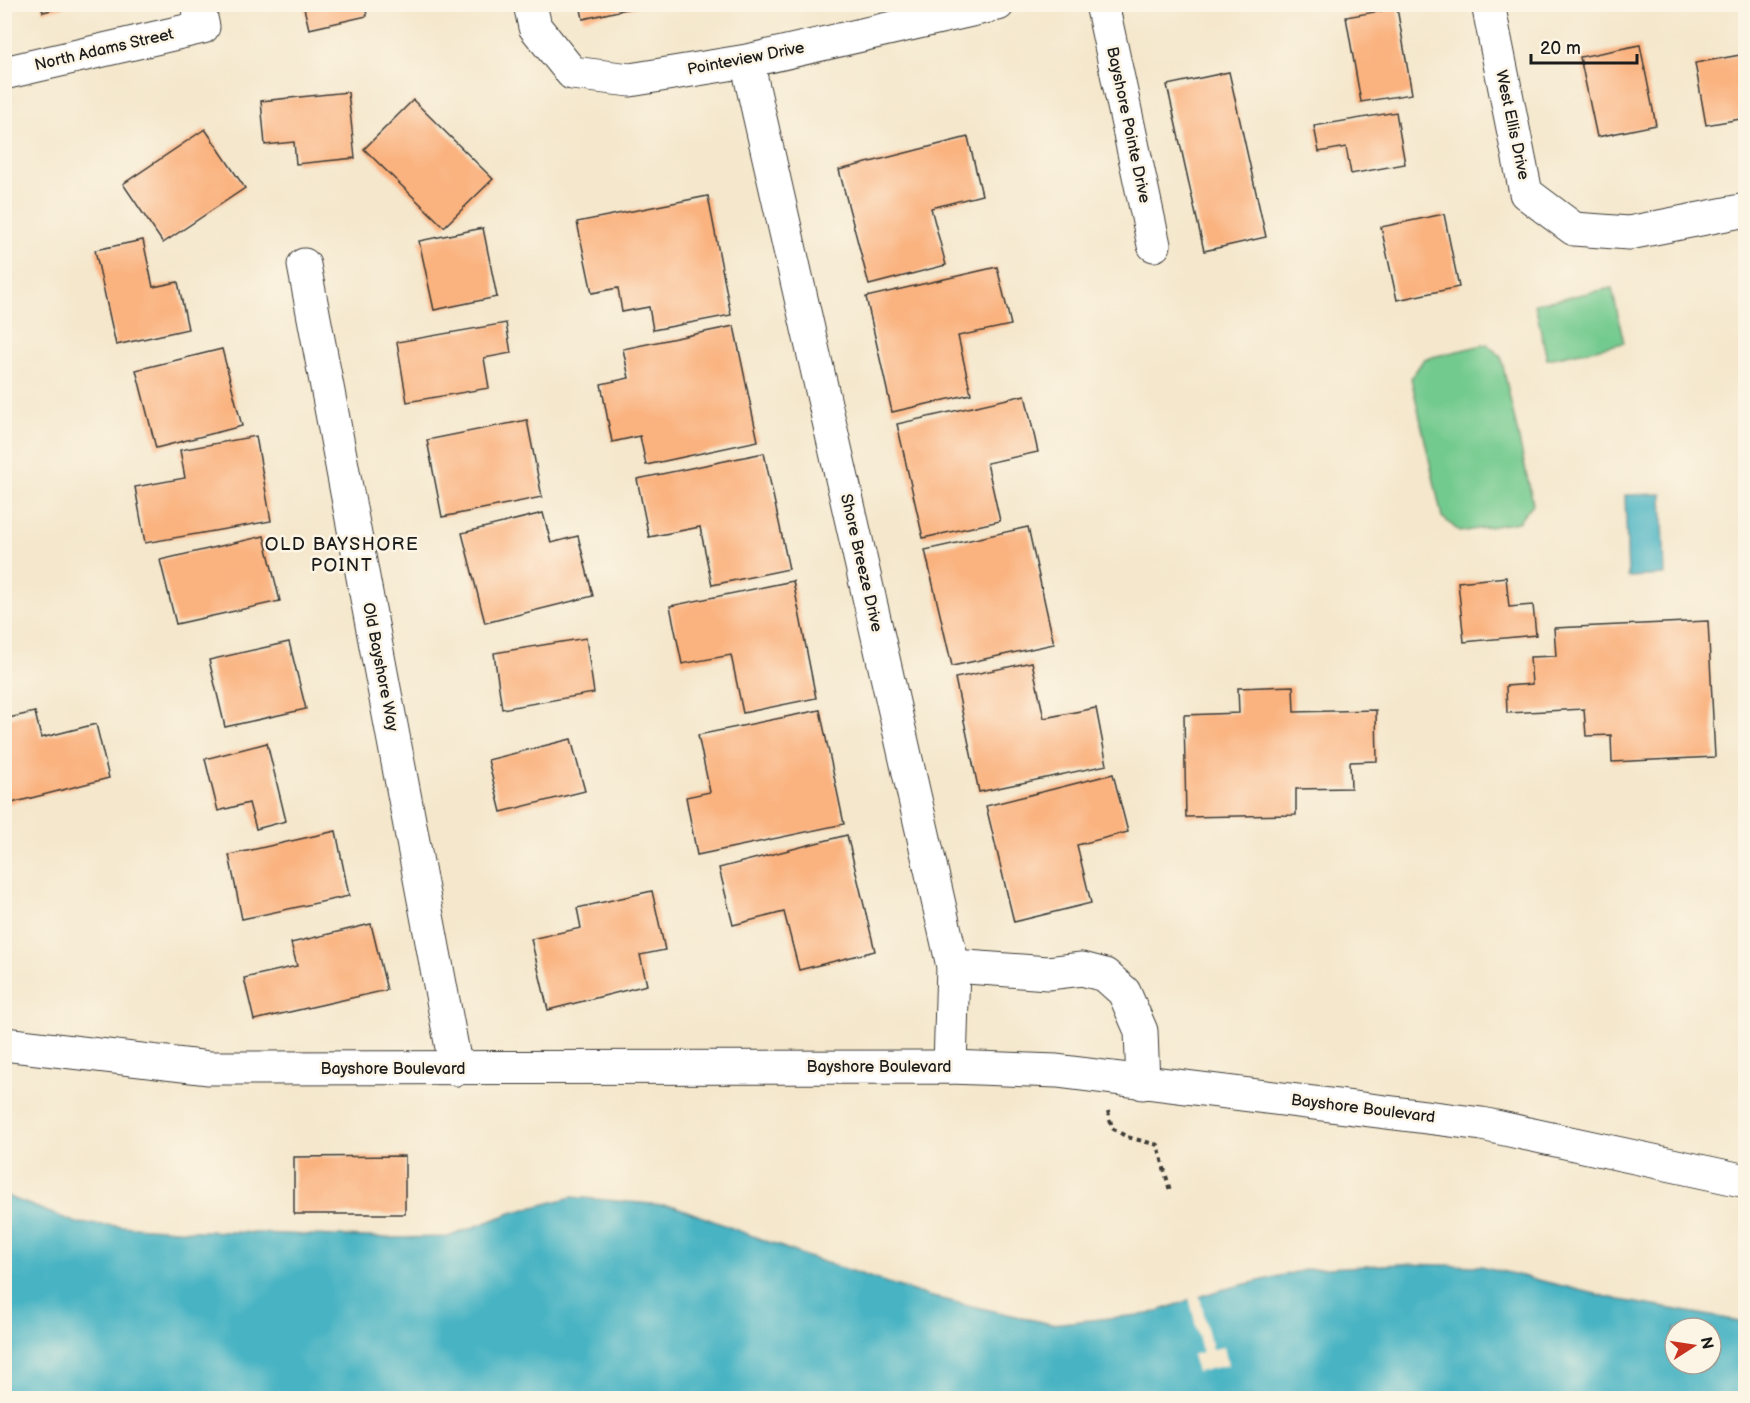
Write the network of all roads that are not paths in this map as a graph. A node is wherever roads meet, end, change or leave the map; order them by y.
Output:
1 (530, 4) edge
2 (998, 4) edge
3 (1102, 4) edge
4 (1488, 4) edge
5 (200, 16) edge
6 (747, 61) junction
7 (4, 73) edge
8 (1746, 210) edge
9 (1154, 245) dead end
10 (304, 265) dead end
11 (953, 966) junction
12 (4, 1044) edge
13 (950, 1067) junction
14 (456, 1069) junction
15 (1143, 1083) junction
16 (1746, 1181) edge

1 - 6 street, Pointeview Drive
2 - 6 street, Pointeview Drive
3 - 9 street, Bayshore Pointe Drive
4 - 8 street, West Ellis Drive
5 - 7 street, North Adams Street
6 - 11 street, Shore Breeze Drive
10 - 14 street, Old Bayshore Way
11 - 13 street, Shore Breeze Drive
11 - 15 street
12 - 14 street, Bayshore Boulevard
13 - 14 street, Bayshore Boulevard
13 - 15 street, Bayshore Boulevard
15 - 16 street, Bayshore Boulevard

